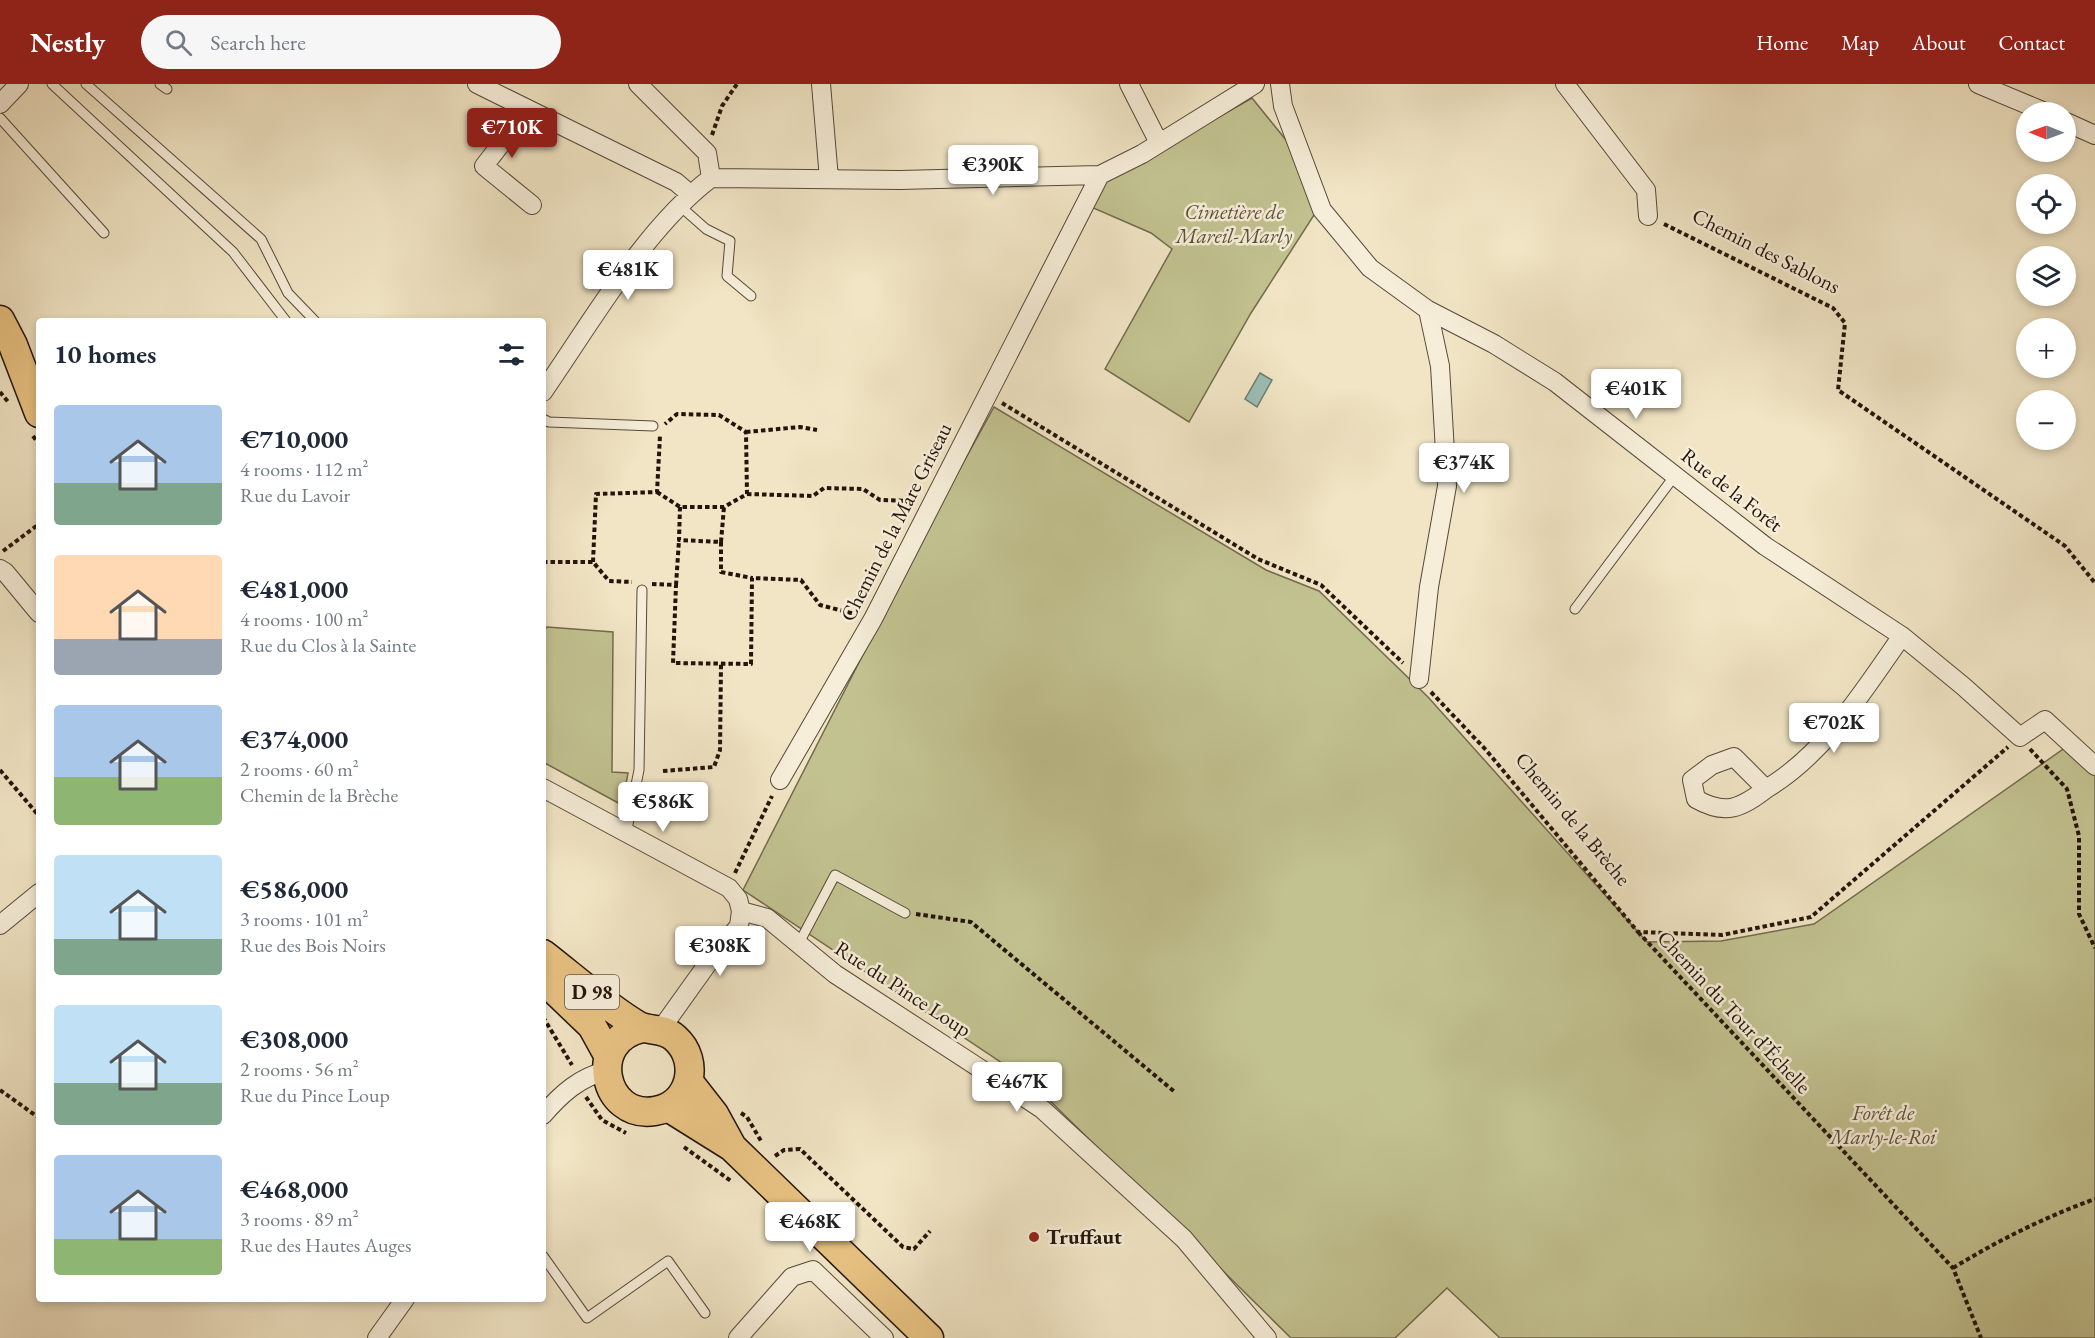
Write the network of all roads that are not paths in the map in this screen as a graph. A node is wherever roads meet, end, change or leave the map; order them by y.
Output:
1 (19, 84) edge
2 (52, 84) edge
3 (86, 84) edge
4 (477, 84) edge
5 (638, 84) edge
6 (821, 84) edge
7 (1129, 84) edge
8 (1255, 84) edge
9 (1280, 84) edge
10 (1565, 84) edge
11 (1978, 84) edge
12 (2021, 102) edge
13 (0, 104) edge
14 (528, 109) junction
15 (0, 118) edge
16 (2076, 126) edge
17 (2095, 135) edge
18 (1159, 143) junction
19 (1100, 175) junction
20 (711, 178) junction
21 (829, 179) junction
22 (685, 200) junction
23 (532, 205) dead end
24 (1648, 216) road end
25 (104, 233) dead end
26 (751, 296) dead end
27 (1428, 310) junction
28 (284, 318) edge
29 (312, 318) edge
30 (0, 320) edge
31 (0, 364) edge
32 (546, 388) edge
33 (36, 405) edge
34 (36, 409) edge
35 (546, 420) edge
36 (653, 426) dead end
37 (1676, 474) junction
38 (0, 569) edge
39 (642, 590) dead end
40 (36, 609) edge
41 (1575, 609) dead end
42 (1902, 636) junction
43 (1419, 679) road end
44 (2095, 766) edge
45 (780, 780) road end
46 (1766, 789) dead end
47 (546, 790) edge
48 (626, 834) junction
49 (36, 895) edge
50 (741, 911) junction
51 (904, 913) road end
52 (0, 925) edge
53 (798, 945) junction
54 (546, 956) edge
55 (546, 982) edge
56 (651, 1029) junction
57 (607, 1063) junction
58 (689, 1082) junction
59 (668, 1107) junction
60 (546, 1112) edge
61 (732, 1147) junction
62 (546, 1260) edge
63 (403, 1302) edge
64 (705, 1313) dead end
65 (377, 1338) edge
66 (738, 1338) edge
67 (884, 1338) edge
68 (929, 1338) edge
69 (1268, 1338) edge

1 - 13 street
2 - 28 lane
3 - 29 lane
4 - 14 street
5 - 20 street
6 - 21 street
7 - 18 street
8 - 18 street
9 - 27 street, Rue de la Forêt
10 - 24 street
11 - 12 street
14 - 22 street
14 - 23 street
15 - 25 lane
16 - 17 street
18 - 19 street
19 - 21 street
19 - 45 street, Chemin de la Mare Griseau
20 - 21 street
20 - 22 street
22 - 26 lane
22 - 32 street
27 - 37 street, Rue de la Forêt
27 - 43 street
30 - 33 main road
31 - 34 main road
35 - 36 lane
37 - 41 lane
37 - 42 street, Rue de la Forêt
38 - 40 street
39 - 48 lane
42 - 44 street, Rue de la Forêt
42 - 46 street
47 - 48 street
48 - 50 street
49 - 52 street
50 - 53 street, Rue du Pince Loup
50 - 56 street
51 - 53 lane
53 - 69 street, Rue du Pince Loup
54 - 56 main road, D 98
55 - 57 main road, D 98
56 - 57 main road
56 - 58 main road
57 - 59 main road
57 - 60 street
58 - 59 main road
58 - 61 main road
59 - 61 main road
61 - 68 main road
62 - 64 lane
63 - 65 street
66 - 67 street

